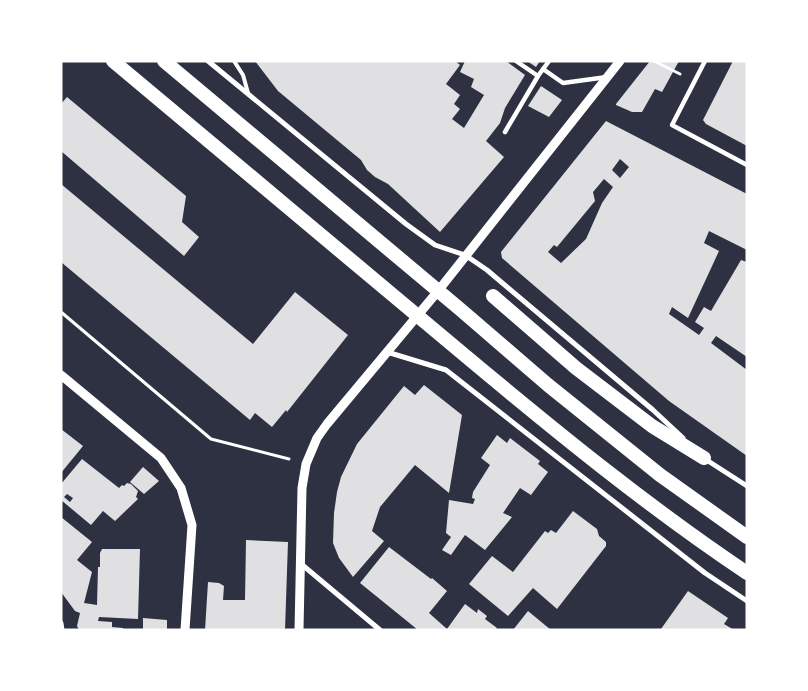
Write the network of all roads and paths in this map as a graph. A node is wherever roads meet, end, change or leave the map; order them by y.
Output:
1 (113, 61) edge
2 (164, 61) edge
3 (208, 61) edge
4 (234, 61) edge
5 (516, 61) edge
6 (549, 61) edge
7 (620, 61) edge
8 (654, 61) edge
9 (705, 61) edge
10 (543, 69) junction
11 (538, 76) junction
12 (608, 76) junction
13 (694, 81) junction
14 (249, 96) junction
15 (505, 132) dead end
16 (747, 165) edge
17 (465, 255) junction
18 (438, 291) junction
19 (493, 296) dead end
20 (61, 312) edge
21 (417, 316) junction
22 (387, 352) junction
23 (61, 375) edge
24 (704, 458) junction
25 (306, 464) junction
26 (747, 486) edge
27 (747, 537) edge
28 (300, 562) junction
29 (747, 573) edge
30 (747, 601) edge
31 (61, 623) edge
32 (62, 630) edge
33 (185, 630) edge
34 (299, 630) edge
35 (380, 630) edge

1 - 21 highway
2 - 18 highway
3 - 14 street
4 - 14 lane
5 - 11 street
6 - 10 street
7 - 12 street
8 - 13 path
9 - 13 street
10 - 11 street
10 - 12 street
11 - 15 street
12 - 17 street
13 - 16 street
14 - 17 street
17 - 18 street
17 - 24 street
18 - 21 street
18 - 27 highway
19 - 24 highway
20 - 25 path
21 - 22 street
21 - 29 highway
22 - 25 street
22 - 30 street
23 - 33 street
24 - 26 street
25 - 28 street
28 - 34 street
28 - 35 street
31 - 32 street

